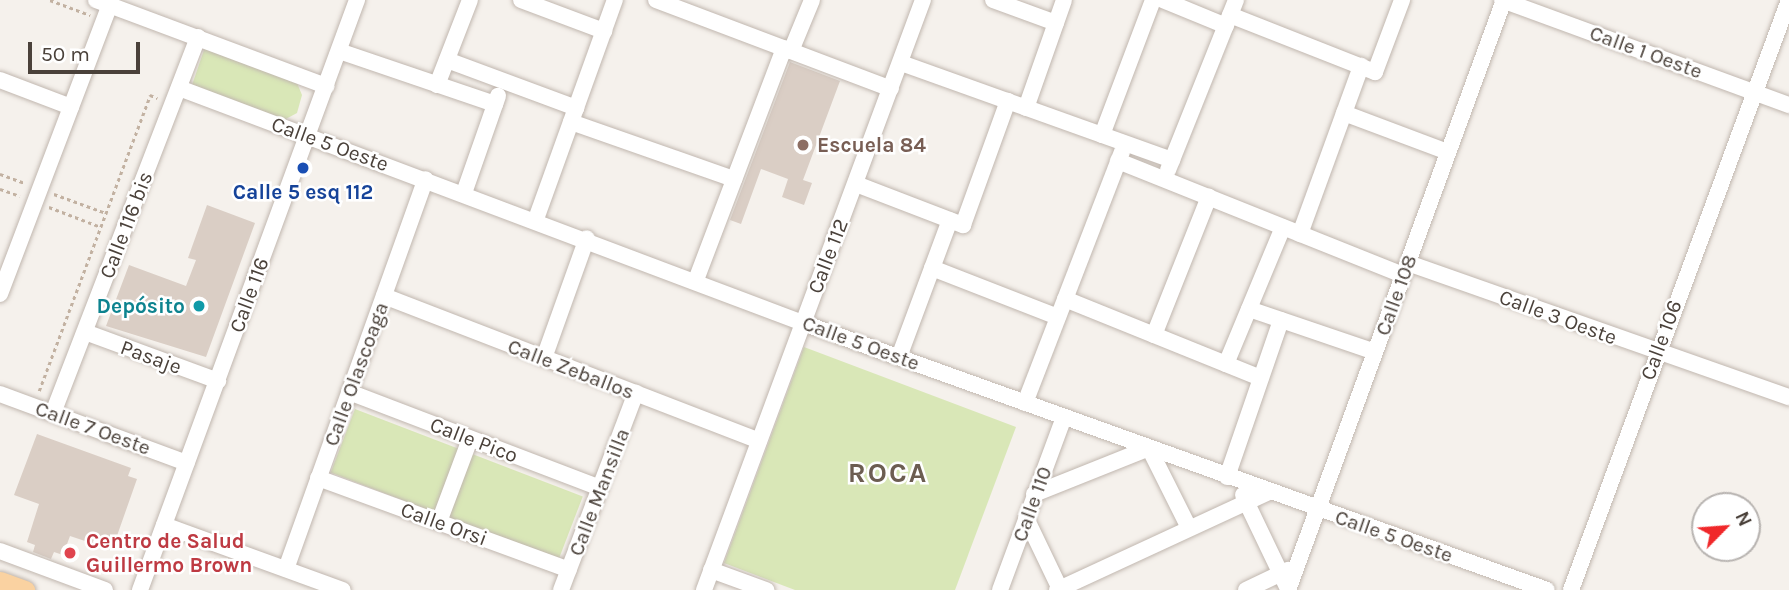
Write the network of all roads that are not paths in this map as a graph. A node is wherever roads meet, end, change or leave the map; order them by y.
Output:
1 (357, 0) edge
2 (470, 0) edge
3 (521, 0) edge
4 (615, 0) edge
5 (656, 0) edge
6 (811, 0) edge
7 (923, 0) edge
8 (993, 0) edge
9 (1064, 0) edge
10 (1153, 0) edge
11 (1163, 0) edge
12 (1402, 0) edge
13 (1504, 0) edge
14 (1789, 0) edge
15 (1024, 5) edge
16 (104, 9) edge
17 (1231, 14) edge
18 (1056, 23) junction
19 (604, 30) junction
20 (198, 37) junction
21 (788, 50) junction
22 (339, 51) junction
23 (447, 60) junction
24 (901, 63) junction
25 (1368, 69) junction
26 (0, 80) edge
27 (503, 80) junction
28 (437, 85) junction
29 (326, 86) junction
30 (179, 88) junction
31 (891, 89) junction
32 (1753, 92) junction
33 (1008, 101) junction
34 (495, 104) junction
35 (1789, 105) edge
36 (71, 107) junction
37 (1026, 107) junction
38 (1344, 113) junction
39 (574, 115) junction
40 (1102, 135) junction
41 (308, 136) junction
42 (1125, 143) junction
43 (1448, 152) junction
44 (1172, 160) junction
45 (1118, 161) junction
46 (426, 179) junction
47 (734, 179) junction
48 (1165, 180) junction
49 (856, 184) junction
50 (464, 193) junction
51 (1209, 198) junction
52 (536, 219) junction
53 (957, 223) junction
54 (1283, 227) junction
55 (1300, 234) junction
56 (587, 238) junction
57 (932, 268) junction
58 (1406, 269) junction
59 (695, 280) junction
60 (1, 288) edge
61 (383, 296) junction
62 (1065, 299) junction
63 (1249, 309) junction
64 (1058, 317) junction
65 (1281, 320) junction
66 (803, 323) junction
67 (85, 332) junction
68 (1154, 335) junction
69 (1375, 352) junction
70 (1656, 352) junction
71 (899, 357) junction
72 (544, 358) junction
73 (1226, 364) junction
74 (1261, 378) junction
75 (218, 381) junction
76 (349, 392) junction
77 (636, 393) junction
78 (0, 394) edge
79 (1789, 397) edge
80 (1025, 403) junction
81 (53, 413) junction
82 (1064, 417) junction
83 (470, 439) junction
84 (759, 441) junction
85 (1149, 448) junction
86 (187, 463) junction
87 (318, 478) junction
88 (1231, 478) junction
89 (600, 488) junction
90 (1269, 492) junction
91 (1034, 494) junction
92 (1246, 501) junction
93 (1317, 509) junction
94 (1026, 518) junction
95 (439, 522) junction
96 (164, 525) junction
97 (1189, 528) junction
98 (0, 551) edge
99 (1296, 566) junction
100 (286, 569) junction
101 (569, 570) junction
102 (711, 570) junction
103 (1280, 574) junction
104 (0, 581) edge
105 (1058, 589) edge
106 (25, 590) edge
107 (105, 590) edge
108 (140, 590) edge
109 (343, 590) edge
110 (561, 590) edge
111 (704, 590) edge
112 (766, 590) edge
113 (1000, 590) edge
114 (1246, 590) edge
115 (1288, 590) edge
116 (1547, 590) edge
117 (1571, 590) edge

1 - 22 street, Calle 116
2 - 23 street
3 - 19 street
4 - 19 street
5 - 21 street
6 - 21 street
7 - 24 street, Calle 112
8 - 15 street
9 - 18 street
10 - 40 street
11 - 17 street
12 - 25 street
13 - 32 street, Calle 1 Oeste
13 - 43 street, Calle 108
14 - 32 street, Calle 106
15 - 18 street
16 - 20 street
16 - 36 street
17 - 25 street
17 - 44 street
18 - 37 street
19 - 39 street
20 - 29 street
20 - 30 street, Calle 116 bis
21 - 31 street
21 - 47 street
22 - 28 street
22 - 29 street, Calle 116
23 - 27 street
23 - 28 street
24 - 31 street, Calle 112
24 - 33 street
25 - 38 street
26 - 36 street
27 - 34 street
27 - 39 street
28 - 34 street
29 - 41 street, Calle 116
30 - 41 street, Calle 5 Oeste
30 - 67 street, Calle 116 bis
31 - 49 street, Calle 112
32 - 35 street, Calle 1 Oeste
32 - 70 street, Calle 106
33 - 37 street
33 - 53 street
34 - 50 street
36 - 60 street
37 - 40 street
38 - 43 street
38 - 55 street
39 - 47 street
39 - 52 street
40 - 42 street
41 - 46 street, Calle 5 Oeste
41 - 75 street, Calle 116
42 - 44 street
42 - 45 street
43 - 58 street, Calle 108
44 - 48 street
45 - 48 street, Calle 3 Oeste
45 - 62 street
46 - 50 street, Calle 5 Oeste
46 - 61 street, Calle Olascoaga
47 - 59 street
48 - 51 street, Calle 3 Oeste
49 - 53 street
49 - 66 street, Calle 112
50 - 52 street, Calle 5 Oeste
51 - 54 street, Calle 3 Oeste
51 - 68 street
52 - 56 street, Calle 5 Oeste
53 - 57 street
54 - 55 street, Calle 3 Oeste
54 - 63 street
55 - 58 street, Calle 3 Oeste
56 - 59 street, Calle 5 Oeste
56 - 72 street
57 - 64 street
57 - 71 street
58 - 69 street, Calle 108
58 - 70 street, Calle 3 Oeste
59 - 66 street, Calle 5 Oeste
61 - 72 street, Calle Zeballos
61 - 76 street, Calle Olascoaga
62 - 64 street
62 - 68 street
63 - 65 street
63 - 73 street
64 - 80 street
65 - 69 street
65 - 74 street
66 - 71 street, Calle 5 Oeste
66 - 84 street, Calle 112
67 - 75 street, Pasaje
67 - 81 street, Calle 116 bis
68 - 73 street
69 - 93 street, Calle 108
70 - 79 street, Calle 3 Oeste
70 - 117 street, Calle 106
71 - 80 street, Calle 5 Oeste
72 - 77 street, Calle Zeballos
73 - 74 street
74 - 88 street
75 - 86 street, Calle 116
76 - 83 street, Calle Pico
76 - 87 street, Calle Olascoaga
77 - 84 street, Calle Zeballos
77 - 89 street, Calle Mansilla
78 - 81 street, Calle 7 Oeste
80 - 82 street, Calle 5 Oeste
81 - 86 street, Calle 7 Oeste
82 - 85 street, Calle 5 Oeste
82 - 91 street, Calle 110
83 - 89 street, Calle Pico
83 - 95 street
84 - 102 street, Calle 112
85 - 88 street, Calle 5 Oeste
85 - 91 street
85 - 97 street
86 - 96 street, Calle 116
87 - 95 street, Calle Orsi
87 - 100 street, Calle Olascoaga
88 - 90 street, Calle 5 Oeste
88 - 92 street
89 - 101 street, Calle Mansilla
90 - 92 street
90 - 93 street, Calle 5 Oeste
91 - 94 street, Calle 110
92 - 97 street
92 - 103 street
93 - 99 street, Calle 108
93 - 116 street, Calle 5 Oeste
94 - 105 street
94 - 113 street, Calle 110
95 - 101 street, Calle Orsi
96 - 100 street
96 - 108 street, Calle 116
97 - 105 street
98 - 107 street
99 - 103 street
99 - 115 street, Calle 108
100 - 109 street
101 - 110 street, Calle Mansilla
102 - 111 street, Calle 112
102 - 112 street
103 - 114 street
103 - 115 street
104 - 106 main road

